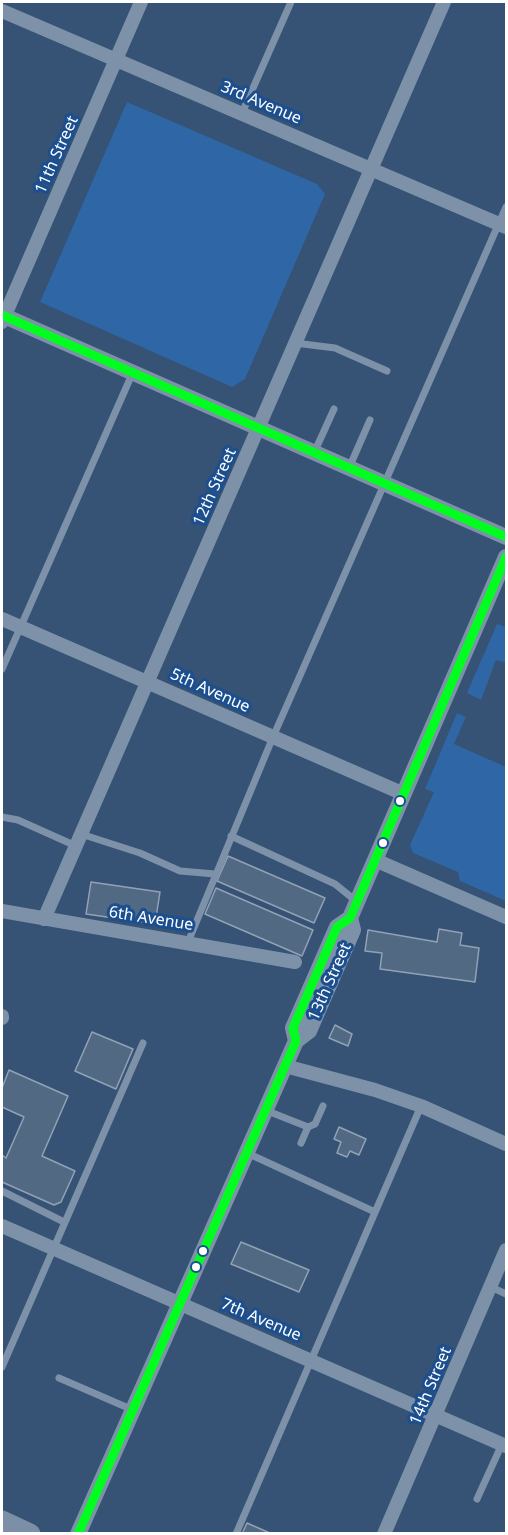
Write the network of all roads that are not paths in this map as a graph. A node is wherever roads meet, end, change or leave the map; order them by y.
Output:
1 (141, 2) edge
2 (291, 2) edge
3 (444, 2) edge
4 (2, 11) edge
5 (117, 60) junction
6 (242, 113) junction
7 (371, 168) junction
8 (507, 207) edge
9 (503, 226) edge
10 (2, 318) edge
11 (296, 343) junction
12 (387, 371) dead end
13 (133, 372) junction
14 (334, 410) dead end
15 (370, 420) dead end
16 (258, 428) junction
17 (314, 453) junction
18 (349, 468) junction
19 (385, 484) junction
20 (507, 537) edge
21 (507, 557) edge
22 (2, 619) edge
23 (20, 627) junction
24 (2, 669) edge
25 (147, 682) junction
26 (273, 737) junction
27 (404, 794) junction
28 (2, 817) edge
29 (231, 836) junction
30 (78, 840) junction
31 (375, 860) junction
32 (215, 874) junction
33 (354, 910) junction
34 (2, 911) edge
35 (507, 917) edge
36 (44, 919) junction
37 (188, 942) junction
38 (295, 962) dead end
39 (143, 1043) dead end
40 (285, 1066) junction
41 (323, 1106) dead end
42 (421, 1106) junction
43 (266, 1110) junction
44 (308, 1127) junction
45 (301, 1143) dead end
46 (507, 1144) edge
47 (247, 1153) junction
48 (2, 1191) edge
49 (375, 1212) junction
50 (64, 1222) junction
51 (2, 1226) edge
52 (52, 1248) junction
53 (507, 1251) edge
54 (491, 1287) junction
55 (507, 1294) edge
56 (181, 1304) junction
57 (311, 1360) junction
58 (2, 1367) edge
59 (59, 1377) dead end
60 (133, 1410) junction
61 (436, 1414) junction
62 (504, 1444) edge
63 (477, 1499) dead end
64 (2, 1521) edge
65 (30, 1533) edge
66 (78, 1533) edge
67 (236, 1533) edge
68 (384, 1533) edge

1 - 5 street, 11th Street
2 - 6 lane
3 - 7 street, 12th Street
4 - 5 street, 3rd Avenue
5 - 6 street, 3rd Avenue
5 - 10 street, 11th Street
6 - 7 street, 3rd Avenue
7 - 9 street, 3rd Avenue
7 - 11 street, 12th Street
8 - 9 lane
9 - 19 lane
10 - 13 street
11 - 12 lane
11 - 16 street, 12th Street
13 - 16 street
13 - 23 lane
14 - 17 lane
15 - 18 lane
16 - 17 street
16 - 25 street, 12th Street
17 - 18 street
18 - 19 street
19 - 20 street
19 - 26 lane
21 - 27 street, 13th Street
22 - 23 street, 5th Avenue
23 - 24 lane
23 - 25 street, 5th Avenue
25 - 26 street, 5th Avenue
25 - 30 street, 12th Street
26 - 27 street, 5th Avenue
26 - 29 lane
27 - 31 street, 13th Street
28 - 30 lane
29 - 32 lane
29 - 33 lane
30 - 32 lane
30 - 36 street, 12th Street
31 - 33 street, 13th Street
31 - 35 street
32 - 37 lane
33 - 40 street, 13th Street
34 - 36 street, 6th Avenue
36 - 37 street, 6th Avenue
37 - 38 street, 6th Avenue
39 - 50 lane
40 - 42 street
40 - 43 street, 13th Street
41 - 44 lane
42 - 46 street
42 - 49 lane
43 - 44 lane
43 - 47 street, 13th Street
44 - 45 lane
47 - 49 lane
47 - 56 street, 13th Street
48 - 50 lane
49 - 57 lane
50 - 52 lane
51 - 52 street, 7th Avenue
52 - 56 street, 7th Avenue
52 - 58 lane
53 - 54 street, 14th Street
54 - 55 lane
54 - 61 street, 14th Street
56 - 57 street, 7th Avenue
56 - 60 street, 13th Street
57 - 61 street, 7th Avenue
57 - 67 lane
59 - 60 lane
60 - 66 street, 13th Street
61 - 62 street, 7th Avenue
61 - 68 street, 14th Street
62 - 63 lane
64 - 65 main road

